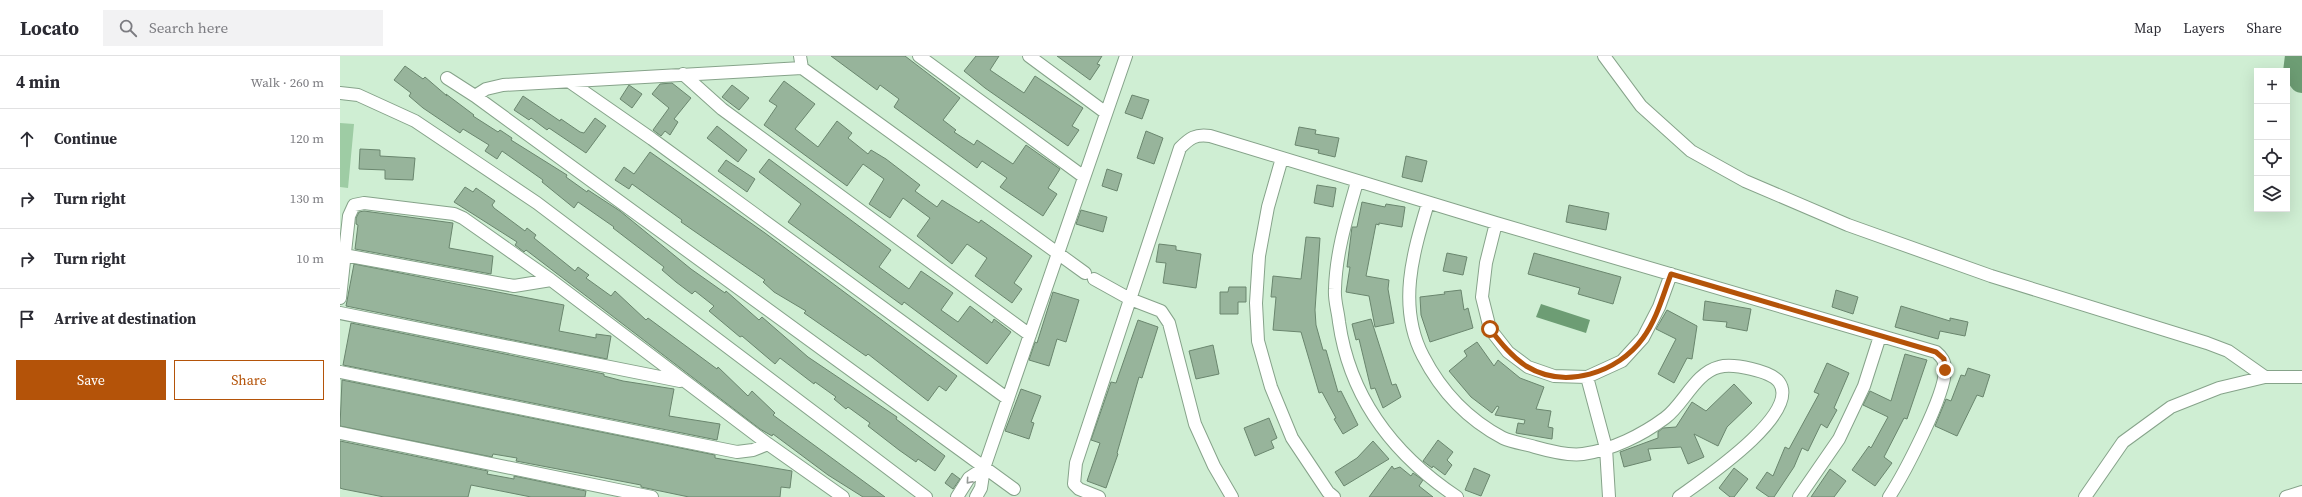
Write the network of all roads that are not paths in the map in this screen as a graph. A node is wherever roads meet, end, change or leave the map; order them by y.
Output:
1 (800, 56) edge
2 (919, 56) edge
3 (1029, 56) edge
4 (1126, 56) edge
5 (1604, 56) edge
6 (802, 68) junction
7 (683, 74) junction
8 (447, 78) dead end
9 (570, 82) junction
10 (340, 93) edge
11 (475, 96) junction
12 (1106, 113) junction
13 (1282, 158) junction
14 (1084, 177) junction
15 (1357, 182) junction
16 (1428, 203) junction
17 (1496, 223) junction
18 (1058, 254) junction
19 (344, 255) junction
20 (1671, 274) junction
21 (550, 280) junction
22 (340, 298) edge
23 (1130, 299) junction
24 (340, 313) edge
25 (1030, 335) junction
26 (1880, 336) junction
27 (340, 372) edge
28 (1587, 377) junction
29 (2265, 377) junction
30 (2302, 377) edge
31 (683, 382) junction
32 (1008, 399) junction
33 (340, 433) edge
34 (768, 444) junction
35 (1606, 448) junction
36 (984, 468) junction
37 (1014, 489) dead end
38 (2302, 492) edge
39 (652, 497) edge
40 (843, 497) edge
41 (926, 497) edge
42 (957, 497) edge
43 (976, 497) edge
44 (1099, 497) edge
45 (1232, 497) edge
46 (1334, 497) edge
47 (1457, 497) edge
48 (1609, 497) edge
49 (1679, 497) edge
50 (1800, 497) edge
51 (1889, 497) edge
52 (2085, 497) edge
53 (2286, 497) edge

1 - 6 street
2 - 14 street
3 - 12 street
4 - 12 street
5 - 29 street
6 - 7 street
6 - 18 street
7 - 9 street
7 - 25 street
8 - 11 street
9 - 11 street
9 - 32 street
10 - 41 street
11 - 36 street
12 - 14 street
13 - 15 street
13 - 23 street
13 - 46 street
14 - 18 street
15 - 16 street
15 - 47 street
16 - 17 street
16 - 35 street
17 - 20 street
17 - 28 street
18 - 23 street
18 - 25 street
19 - 21 street
19 - 21 street
19 - 22 street
20 - 26 street
20 - 28 street
21 - 31 street
23 - 44 street
23 - 45 street
24 - 31 street
25 - 32 street
26 - 50 street
26 - 51 street
27 - 34 street
28 - 35 street
29 - 30 street
29 - 52 street
31 - 34 street
32 - 36 street
33 - 39 street
34 - 40 street
35 - 48 street
35 - 49 street
36 - 37 street
36 -> 42 street
36 - 43 street
38 - 53 street

